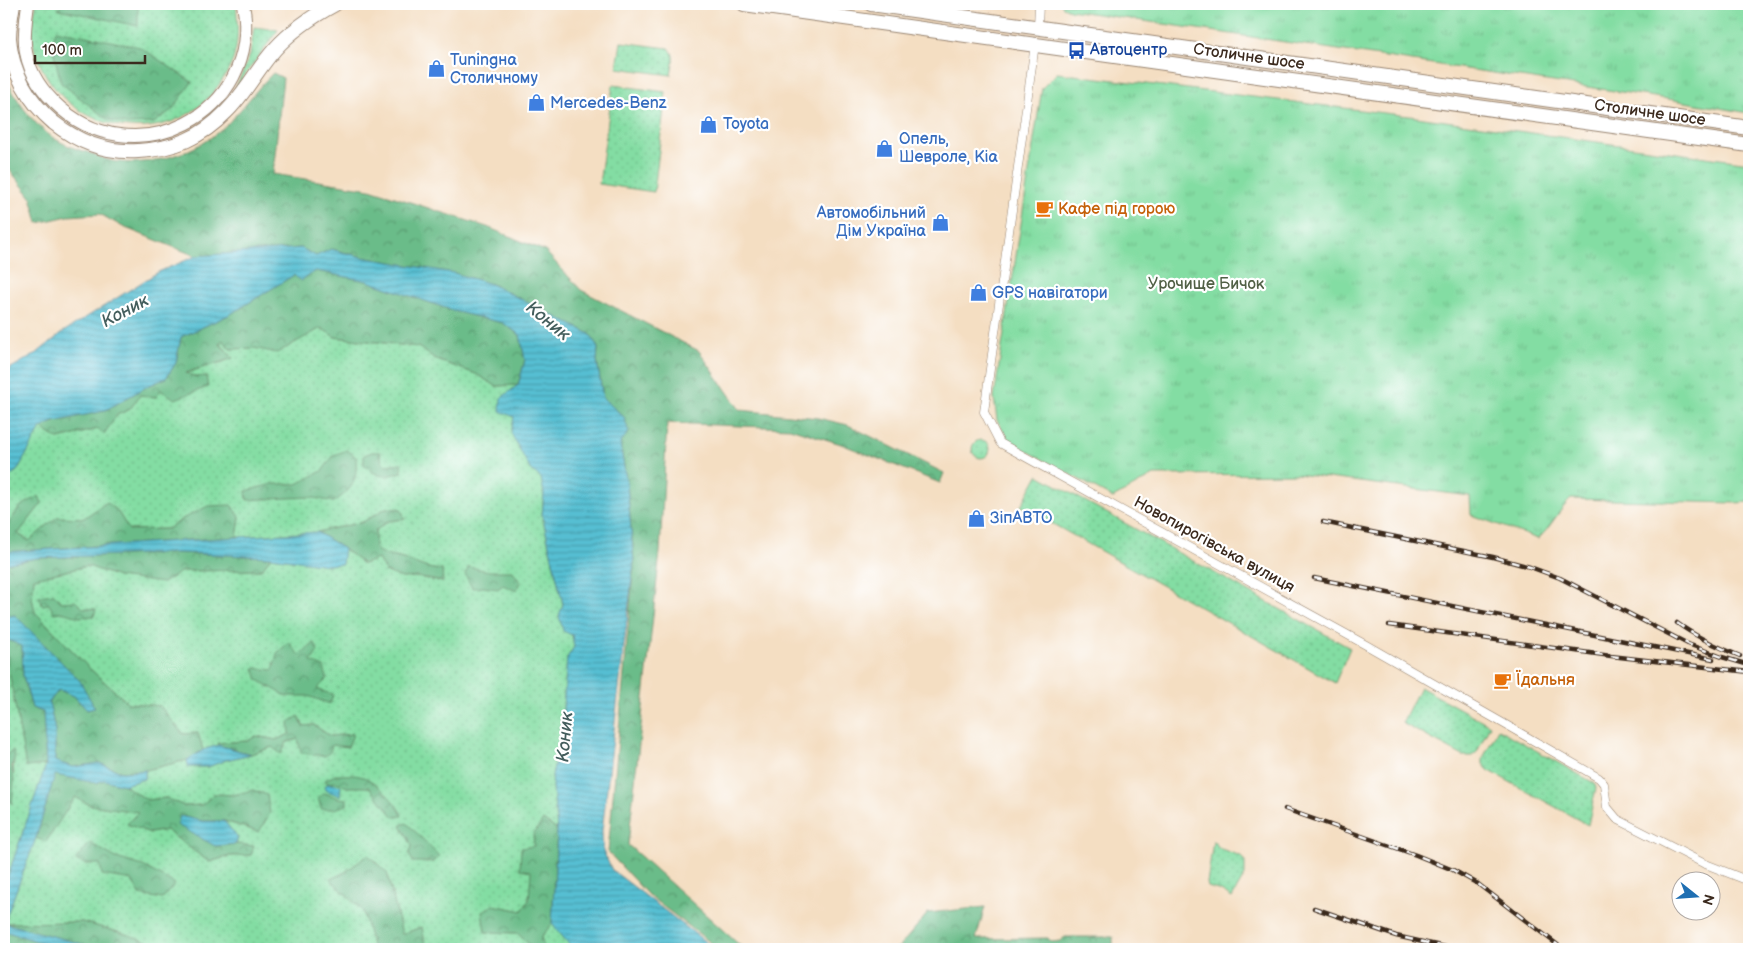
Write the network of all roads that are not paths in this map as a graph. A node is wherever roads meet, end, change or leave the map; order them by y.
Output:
1 (13, 4) edge
2 (28, 4) edge
3 (243, 4) edge
4 (336, 4) edge
5 (744, 4) edge
6 (871, 4) edge
7 (1040, 4) edge
8 (1038, 27) junction
9 (1036, 44) junction
10 (1749, 128) edge
11 (1749, 145) edge
12 (1749, 881) edge

1 - 4 highway
2 - 3 main road
5 - 9 highway, Столичне шосе
6 - 8 highway, Столичне шосе
7 - 8 street
8 - 10 highway, Столичне шосе
9 - 11 highway, Столичне шосе
9 - 12 street, Новопирогівська вулиця

